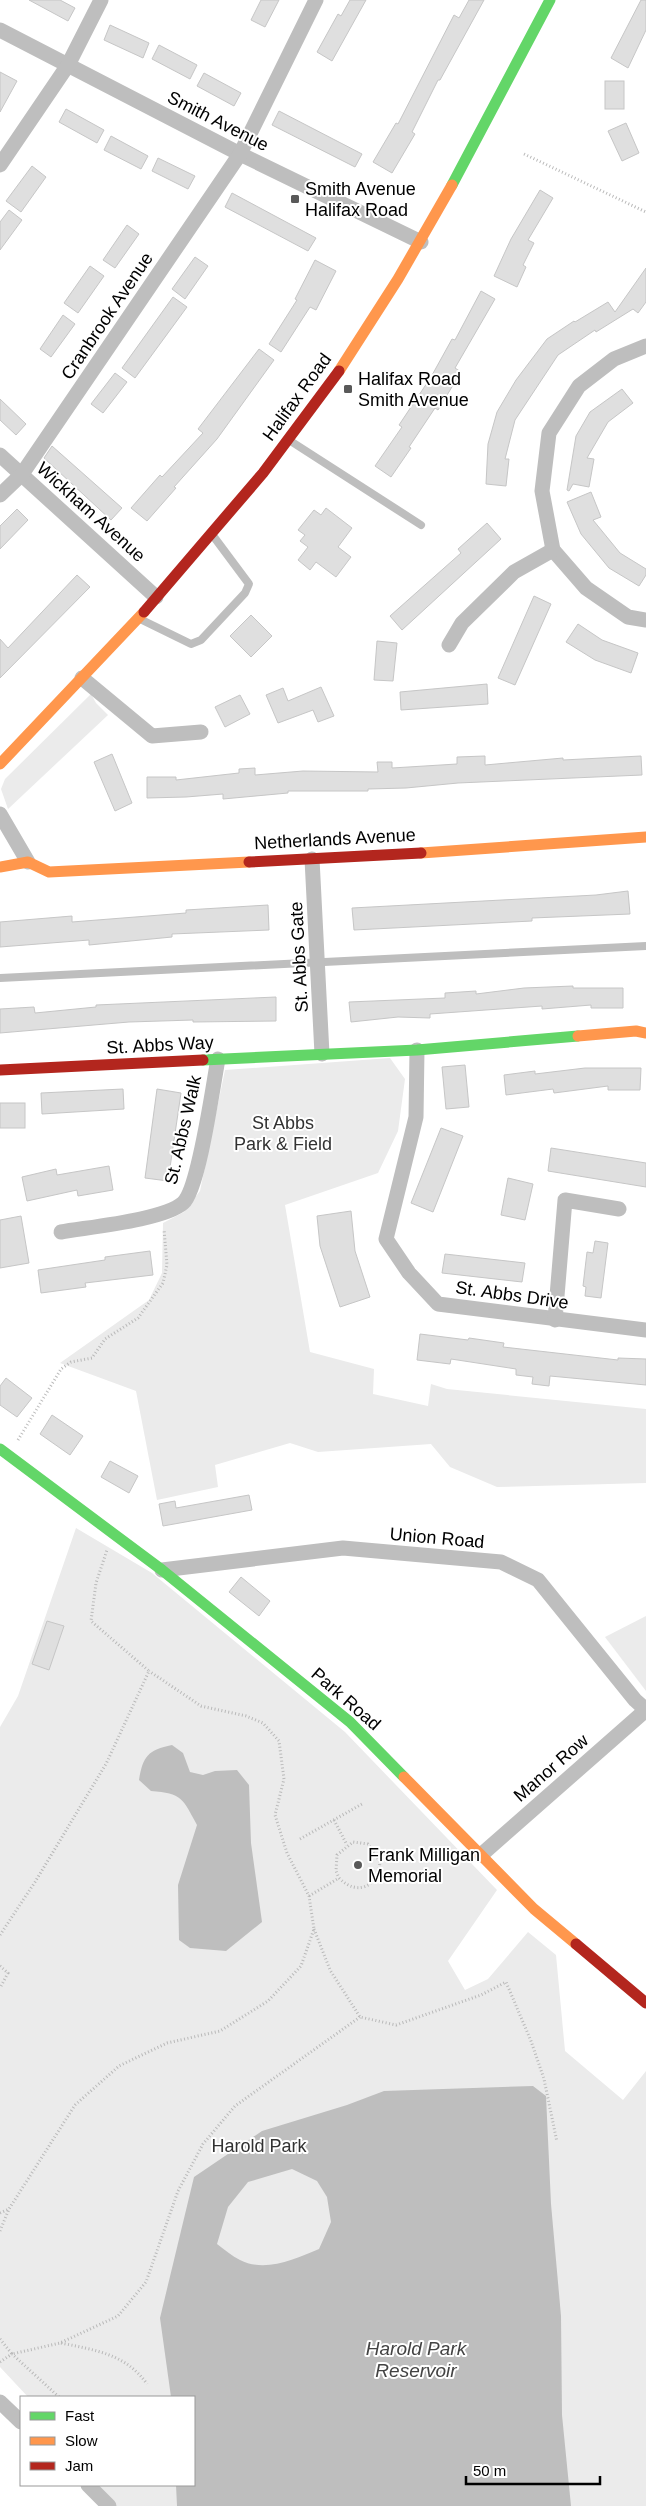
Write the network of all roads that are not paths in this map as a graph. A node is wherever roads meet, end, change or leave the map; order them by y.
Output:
1 (101, 0) edge
2 (316, 0) edge
3 (550, 0) edge
4 (0, 30) edge
5 (68, 65) junction
6 (240, 154) junction
7 (0, 165) edge
8 (421, 242) junction
9 (646, 346) edge
10 (288, 439) junction
11 (0, 455) edge
12 (22, 474) junction
13 (0, 495) edge
14 (421, 525) dead end
15 (213, 536) junction
16 (553, 550) junction
17 (156, 597) junction
18 (138, 618) junction
19 (646, 620) edge
20 (449, 644) dead end
21 (82, 678) junction
22 (201, 732) dead end
23 (0, 764) edge
24 (0, 814) edge
25 (646, 837) edge
26 (312, 859) junction
27 (28, 862) junction
28 (0, 867) edge
29 (646, 946) edge
30 (318, 963) junction
31 (0, 978) edge
32 (646, 1033) edge
33 (417, 1050) junction
34 (322, 1054) junction
35 (218, 1059) junction
36 (0, 1070) edge
37 (619, 1209) dead end
38 (61, 1232) dead end
39 (555, 1320) junction
40 (646, 1330) edge
41 (4, 1452) edge
42 (162, 1570) junction
43 (646, 1710) edge
44 (481, 1855) junction
45 (646, 2003) edge
46 (0, 2402) edge
47 (20, 2421) edge
48 (89, 2486) edge
49 (109, 2506) edge

1 - 5 street
2 - 6 street, Cranbrook Avenue
3 - 8 main road, Halifax Road
4 - 5 street, Smith Avenue
5 - 6 street, Smith Avenue
5 - 7 street
6 - 8 street, Smith Avenue
6 - 12 street, Cranbrook Avenue
8 - 10 main road, Halifax Road
9 - 16 street
10 - 14 lane
10 - 15 main road, Halifax Road
11 - 12 street, Wickham Avenue
12 - 13 street, Cranbrook Avenue
12 - 17 street, Wickham Avenue
15 - 17 main road, Halifax Road
15 - 18 lane
16 - 19 street
16 - 20 street
17 - 18 main road, Halifax Road
18 - 21 main road, Halifax Road
21 - 22 street
21 - 23 main road, Halifax Road
24 - 27 street
25 - 26 main road, Netherlands Avenue
26 - 27 main road, Netherlands Avenue
26 - 30 street, St. Abbs Gate
27 - 28 main road
29 - 30 lane
30 - 31 lane
30 - 34 street, St. Abbs Gate
32 - 33 main road
33 - 34 main road
33 - 39 street, St. Abbs Drive
34 - 35 main road, St. Abbs Way
35 - 36 main road, St. Abbs Way
35 - 38 street, St. Abbs Walk
37 - 39 street
39 - 40 street, St. Abbs Drive
41 - 42 main road, Park Road
42 - 43 street, Union Road
42 - 44 main road, Park Road
43 - 44 street, Manor Row
44 - 45 main road, Park Road
46 - 47 street
48 - 49 street

